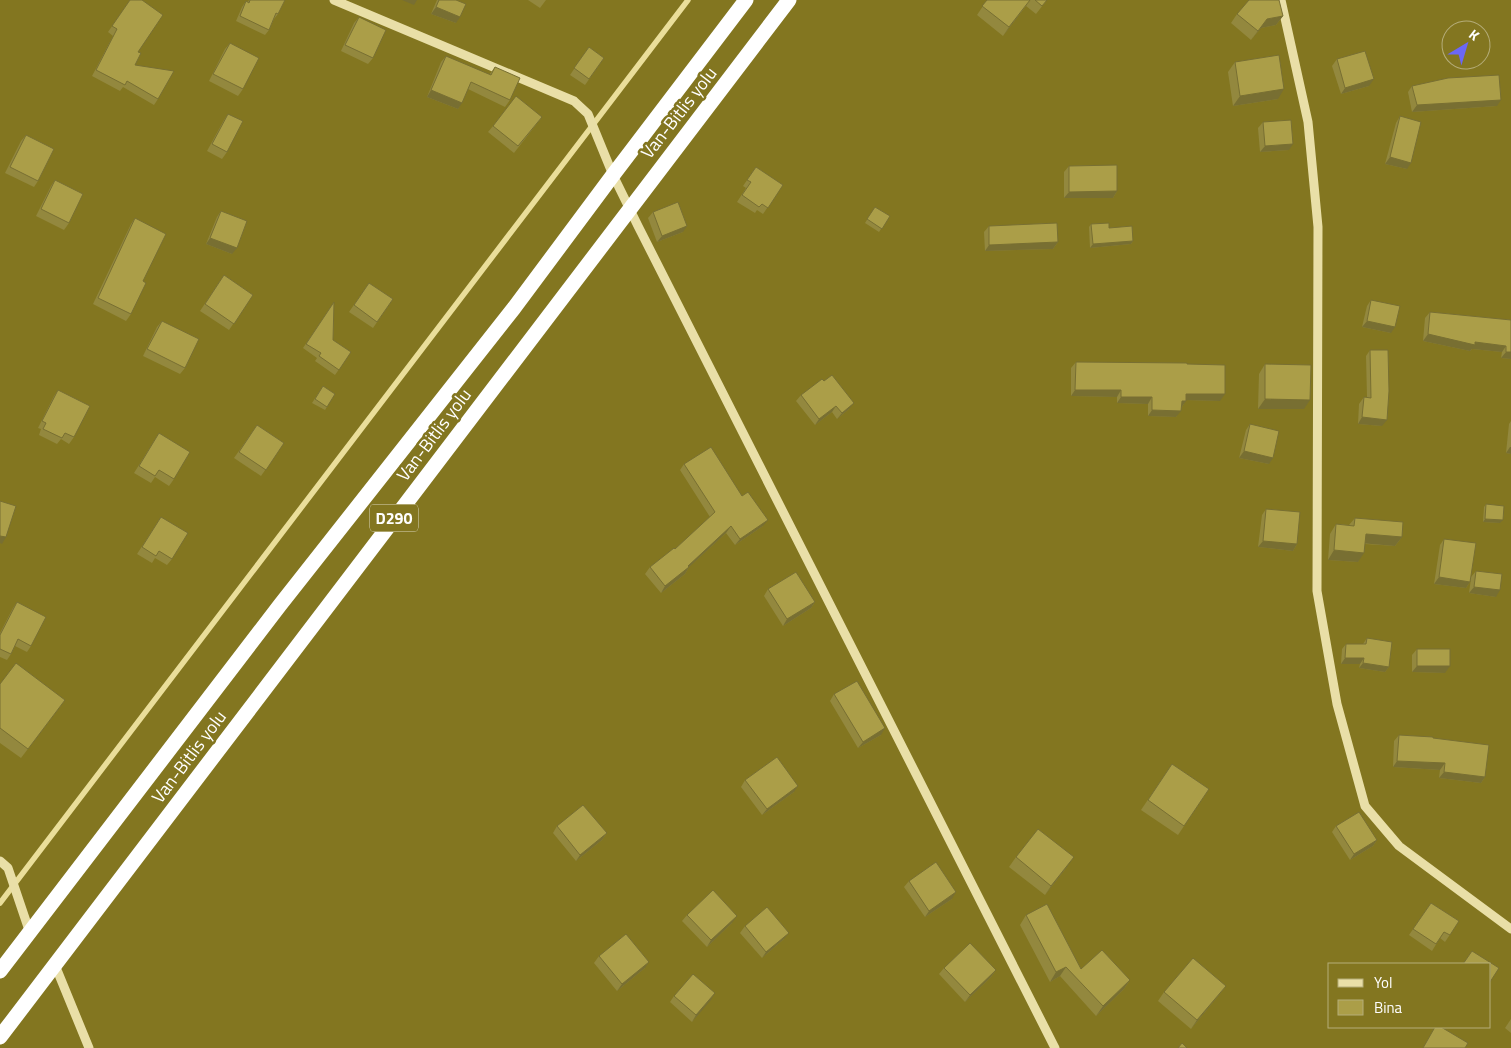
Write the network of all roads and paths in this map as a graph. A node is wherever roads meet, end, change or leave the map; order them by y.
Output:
1 (334, 0) edge
2 (746, 0) edge
3 (789, 0) edge
4 (1281, 0) edge
5 (613, 175) junction
6 (630, 208) junction
7 (0, 861) edge
8 (1511, 929) edge
9 (30, 933) junction
10 (55, 965) junction
11 (0, 972) edge
12 (0, 1036) edge
13 (89, 1048) edge
14 (1055, 1048) edge

1 - 5 street
2 - 5 highway, Van-Bitlis yolu / D290
3 - 6 highway, Van-Bitlis yolu / D290
4 - 8 street
5 - 6 street
5 - 9 highway, Van-Bitlis yolu / D290
6 - 10 highway, Van-Bitlis yolu / D290
6 - 14 street
7 - 9 street
9 - 11 highway, Van-Bitlis yolu / D290
10 - 12 highway, Van-Bitlis yolu / D290
10 - 13 street

